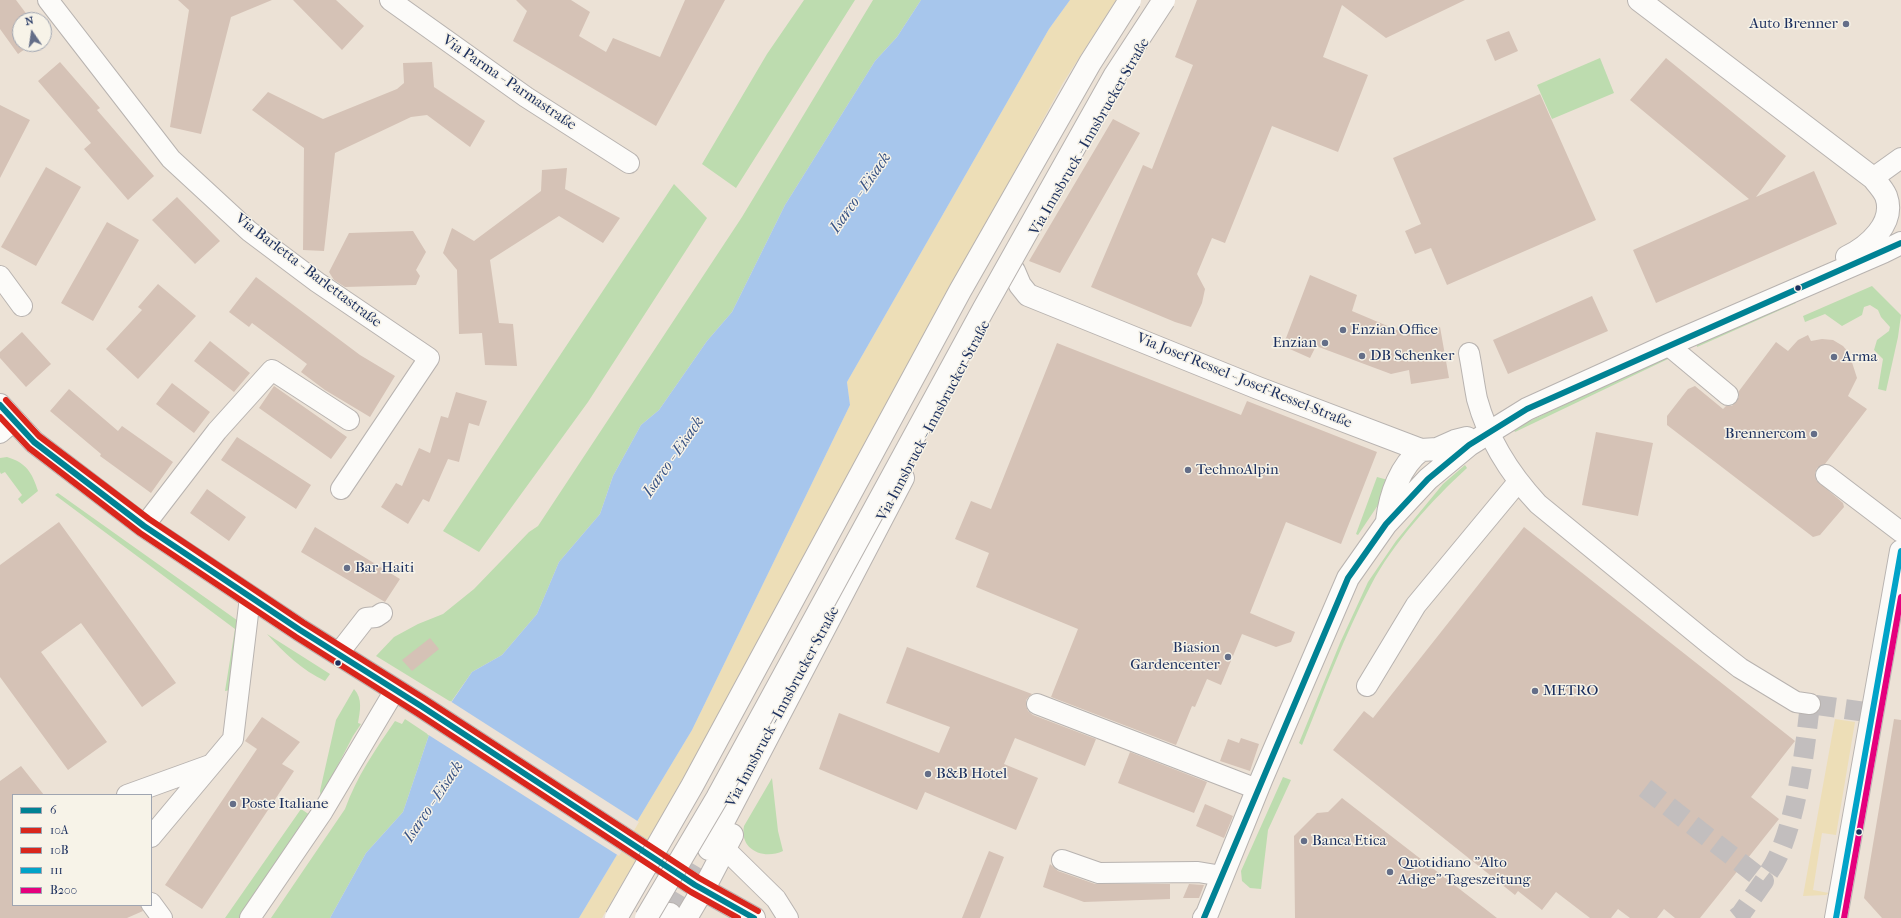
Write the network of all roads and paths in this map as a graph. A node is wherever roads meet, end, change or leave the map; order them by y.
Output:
1 (48, 0) edge
2 (390, 0) edge
3 (1130, 0) edge
4 (1164, 0) edge
5 (1172, 0) edge
6 (1639, 0) edge
7 (1901, 158) edge
8 (629, 163) dead end
9 (1884, 185) edge
10 (1895, 248) edge
11 (1014, 271) junction
12 (0, 276) edge
13 (1795, 290) junction
14 (22, 306) dead end
15 (1668, 345) junction
16 (1469, 353) dead end
17 (1728, 395) dead end
18 (5, 420) edge
19 (349, 420) dead end
20 (1490, 432) junction
21 (1421, 450) junction
22 (1826, 475) dead end
23 (1518, 482) junction
24 (341, 489) dead end
25 (1386, 524) junction
26 (144, 526) junction
27 (1901, 532) edge
28 (1901, 551) edge
29 (250, 597) junction
30 (382, 612) dead end
31 (338, 654) junction
32 (1367, 686) dead end
33 (395, 690) junction
34 (1038, 704) dead end
35 (1810, 704) dead end
36 (210, 765) junction
37 (1257, 790) junction
38 (130, 794) edge
39 (152, 835) edge
40 (717, 849) junction
41 (1062, 860) dead end
42 (1222, 876) junction
43 (703, 889) junction
44 (152, 904) edge
45 (675, 917) edge
46 (1206, 917) edge
47 (162, 918) edge
48 (250, 918) edge
49 (616, 918) edge
50 (646, 918) edge
51 (754, 918) edge
52 (788, 918) edge
53 (1836, 918) edge

1 - 24 street, Via Barletta - Barlettastraße
2 - 8 street, Via Parma - Parmastraße
3 - 49 main road, bridge
4 - 50 main road, bridge
5 - 11 main road, Via Innsbruck - Innsbrucker Straße
6 - 9 main road
7 - 9 street
9 - 13 main road
10 - 13 main road
11 - 21 main road, Via Josef Ressel - Josef-Ressel-Straße
11 - 40 main road, Via Innsbruck - Innsbrucker Straße
12 - 14 street
13 - 15 main road
15 - 17 street
15 - 20 main road
16 - 20 street
18 - 26 main road
19 - 26 street
20 - 21 main road, Via Josef Ressel - Josef-Ressel-Straße
20 - 23 street
20 - 25 main road
21 - 25 main road
22 - 27 street
23 - 32 street
23 - 35 street
25 - 37 main road
26 - 29 main road
28 - 53 main road
29 - 31 main road
29 - 36 street
30 - 31 street
31 - 33 main road
33 - 43 main road
33 - 48 street
34 - 37 street
36 - 38 street
36 - 39 street
37 - 42 main road
40 - 43 main road
40 - 52 street
41 - 42 street
42 - 46 main road
43 - 45 main road
43 - 51 main road
44 - 47 street

